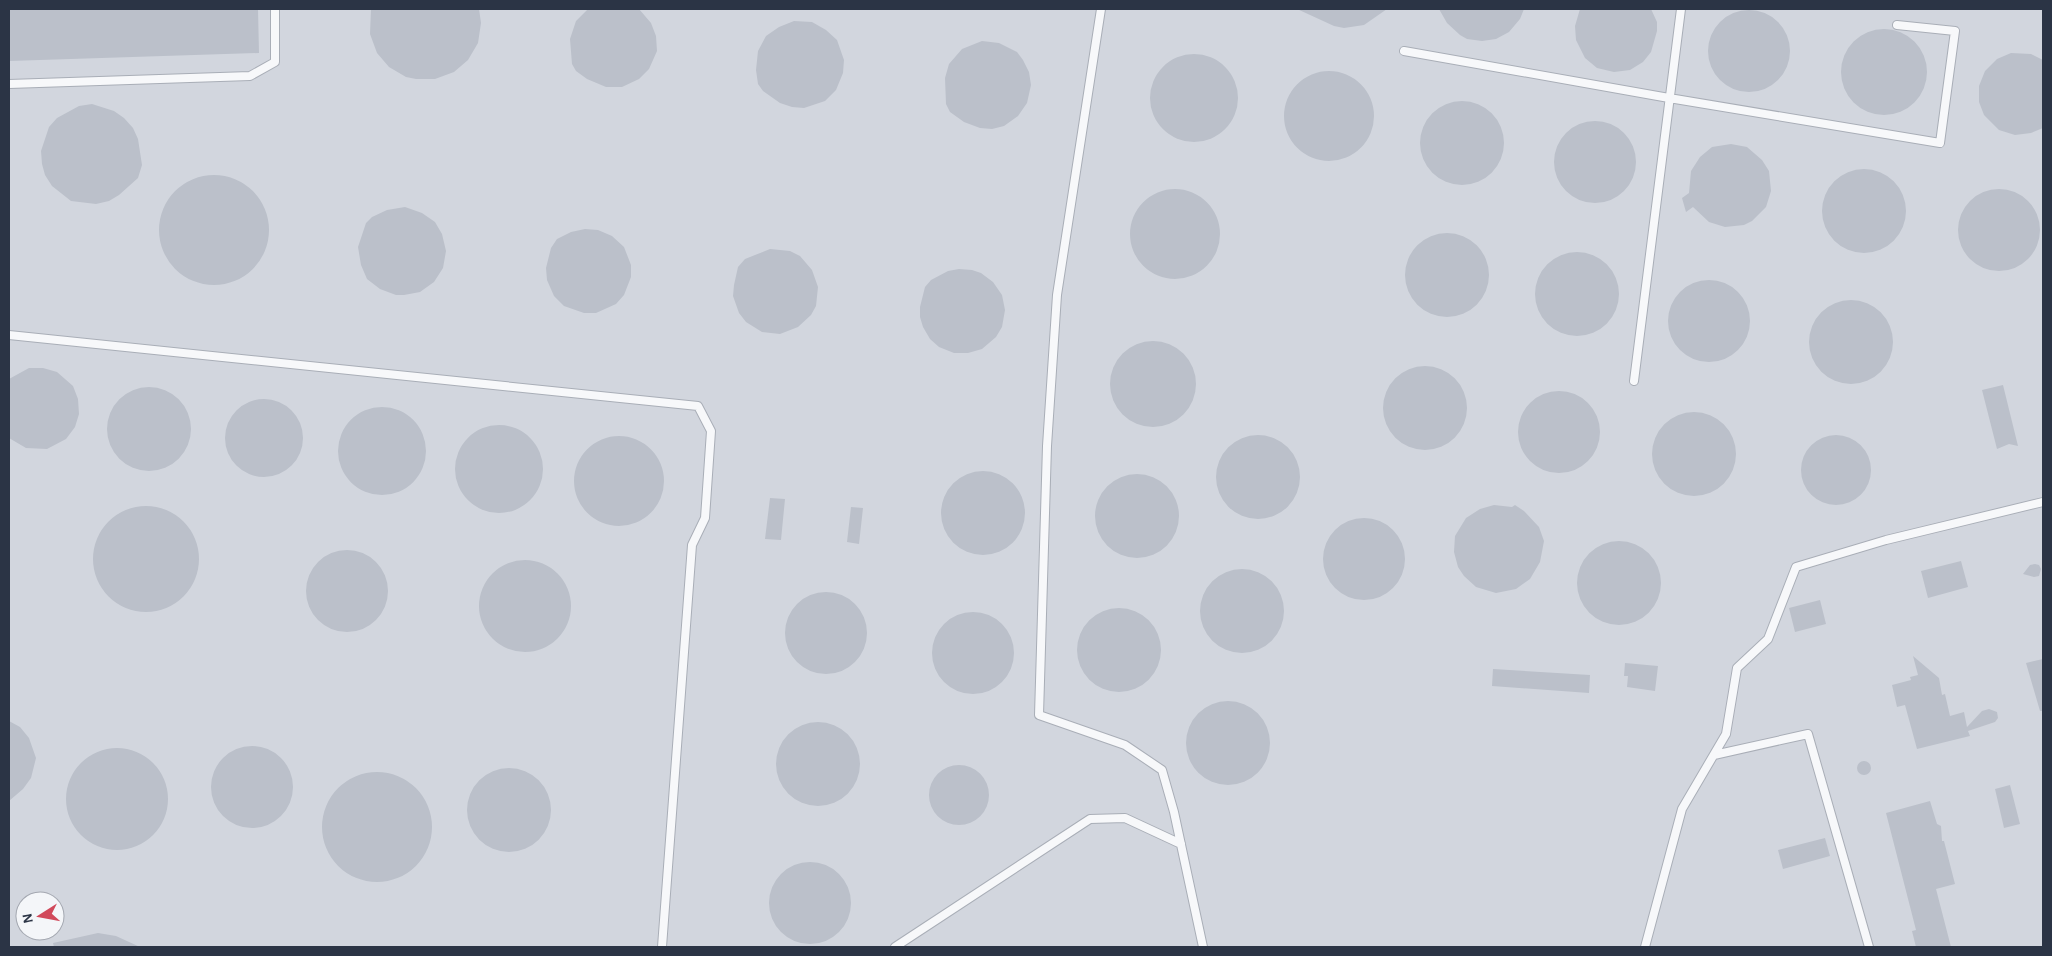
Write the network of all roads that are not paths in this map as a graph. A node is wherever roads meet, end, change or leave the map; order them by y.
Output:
1 (275, 9) edge
2 (1101, 9) edge
3 (1681, 9) edge
4 (1897, 25) dead end
5 (1404, 51) dead end
6 (9, 84) edge
7 (1670, 98) junction
8 (9, 335) edge
9 (1634, 381) dead end
10 (2043, 502) edge
11 (1714, 755) junction
12 (1181, 844) junction
13 (662, 947) edge
14 (895, 947) edge
15 (1203, 947) edge
16 (1645, 947) edge
17 (1870, 947) edge

1 - 6 lane
2 - 12 lane
3 - 7 lane
4 - 7 lane
5 - 7 lane
7 - 9 lane
8 - 13 lane
10 - 11 lane
11 - 16 lane
11 - 17 lane
12 - 14 lane
12 - 15 lane

